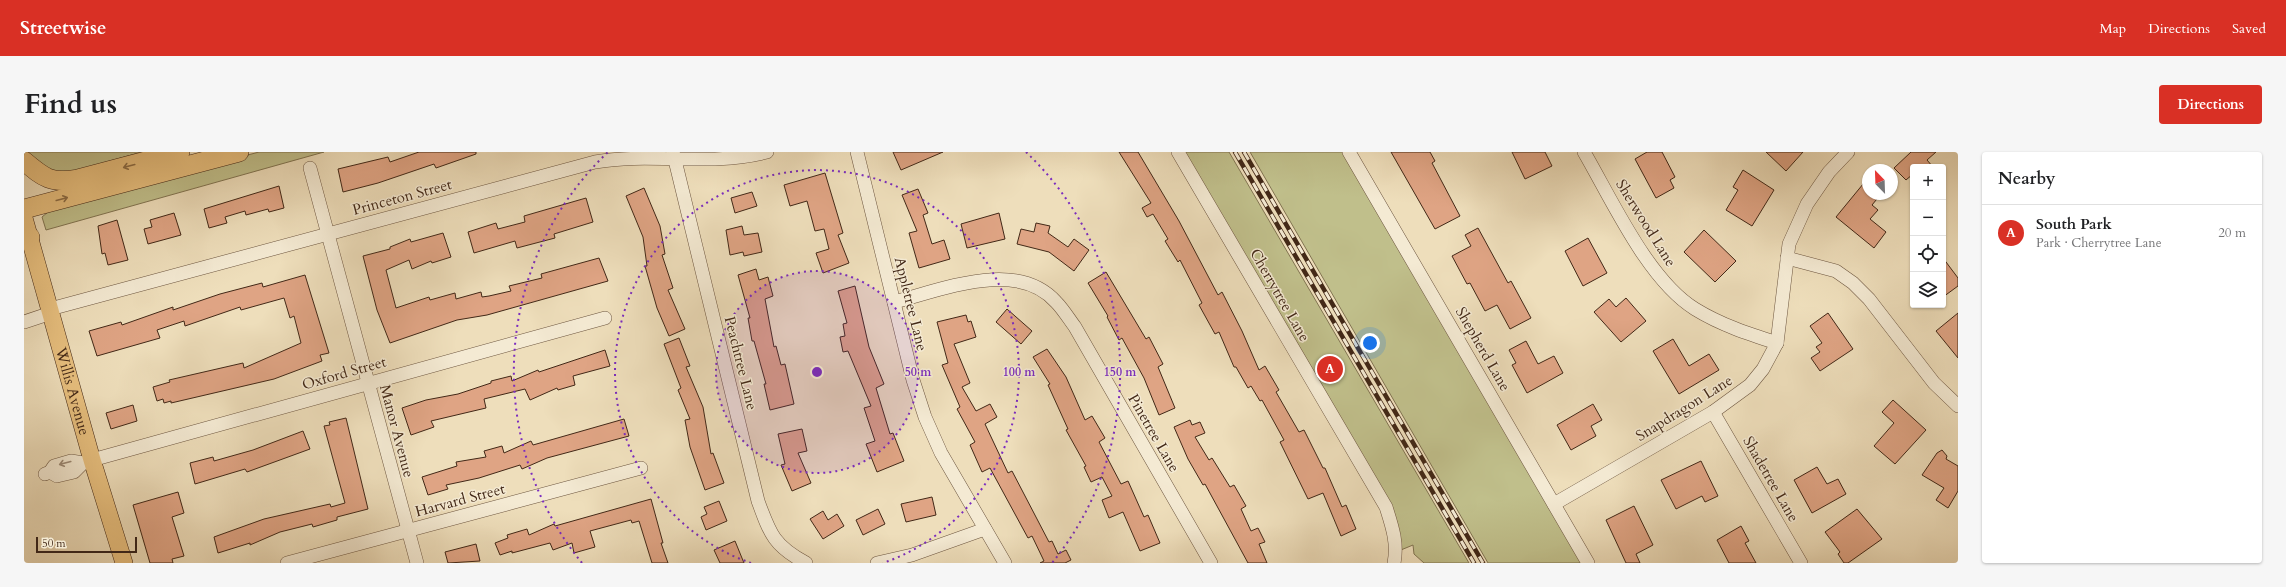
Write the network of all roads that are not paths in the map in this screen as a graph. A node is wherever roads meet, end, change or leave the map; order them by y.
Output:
1 (180, 152) edge
2 (239, 152) edge
3 (767, 152) edge
4 (856, 152) edge
5 (1178, 152) edge
6 (1349, 152) edge
7 (1584, 152) edge
8 (1848, 152) edge
9 (674, 155) edge
10 (24, 161) edge
11 (310, 168) dead end
12 (24, 209) edge
13 (24, 218) edge
14 (327, 234) junction
15 (27, 235) edge
16 (1787, 258) junction
17 (894, 302) junction
18 (50, 311) junction
19 (605, 318) dead end
20 (24, 322) edge
21 (1777, 343) junction
22 (368, 383) junction
23 (1958, 406) edge
24 (1713, 412) junction
25 (88, 462) junction
26 (640, 468) dead end
27 (48, 473) dead end
28 (1554, 504) junction
29 (985, 529) junction
30 (408, 530) junction
31 (124, 563) edge
32 (287, 563) edge
33 (417, 563) edge
34 (806, 563) edge
35 (877, 563) edge
36 (1005, 563) edge
37 (1211, 563) edge
38 (1394, 563) edge
39 (1588, 563) edge
40 (1801, 563) edge

1 -> 10 highway
12 -> 2 highway
3 - 9 street, Princeton Street
4 - 17 street, Appletree Lane
5 - 38 street, Cherrytree Lane
6 - 28 street, Shepherd Lane
7 - 21 street, Sherwood Lane
8 - 16 street, Snapdragon Lane
9 - 14 street, Princeton Street
9 - 34 street, Peachtree Lane
11 - 14 street, Manor Avenue
13 - 15 main road, Willis Avenue
14 - 18 street, Princeton Street
14 - 22 street, Manor Avenue
15 - 18 main road, Willis Avenue
16 - 21 street, Snapdragon Lane
16 - 23 street
17 - 29 street, Appletree Lane
17 - 37 street, Pinetree Lane
18 - 20 street, Princeton Street
18 - 25 main road, Willis Avenue
19 - 22 street, Oxford Street
21 - 24 street, Snapdragon Lane
22 - 25 street, Oxford Street
22 - 30 street, Manor Avenue
24 - 28 street, Snapdragon Lane
24 - 40 street, Shadetree Lane
25 - 27 street, Oxford Street
25 - 31 main road, Willis Avenue
26 - 30 street, Harvard Street
28 - 39 street, Shepherd Lane
29 - 35 street
29 - 36 street, Appletree Lane
30 - 32 street, Harvard Street
30 - 33 street, Manor Avenue

